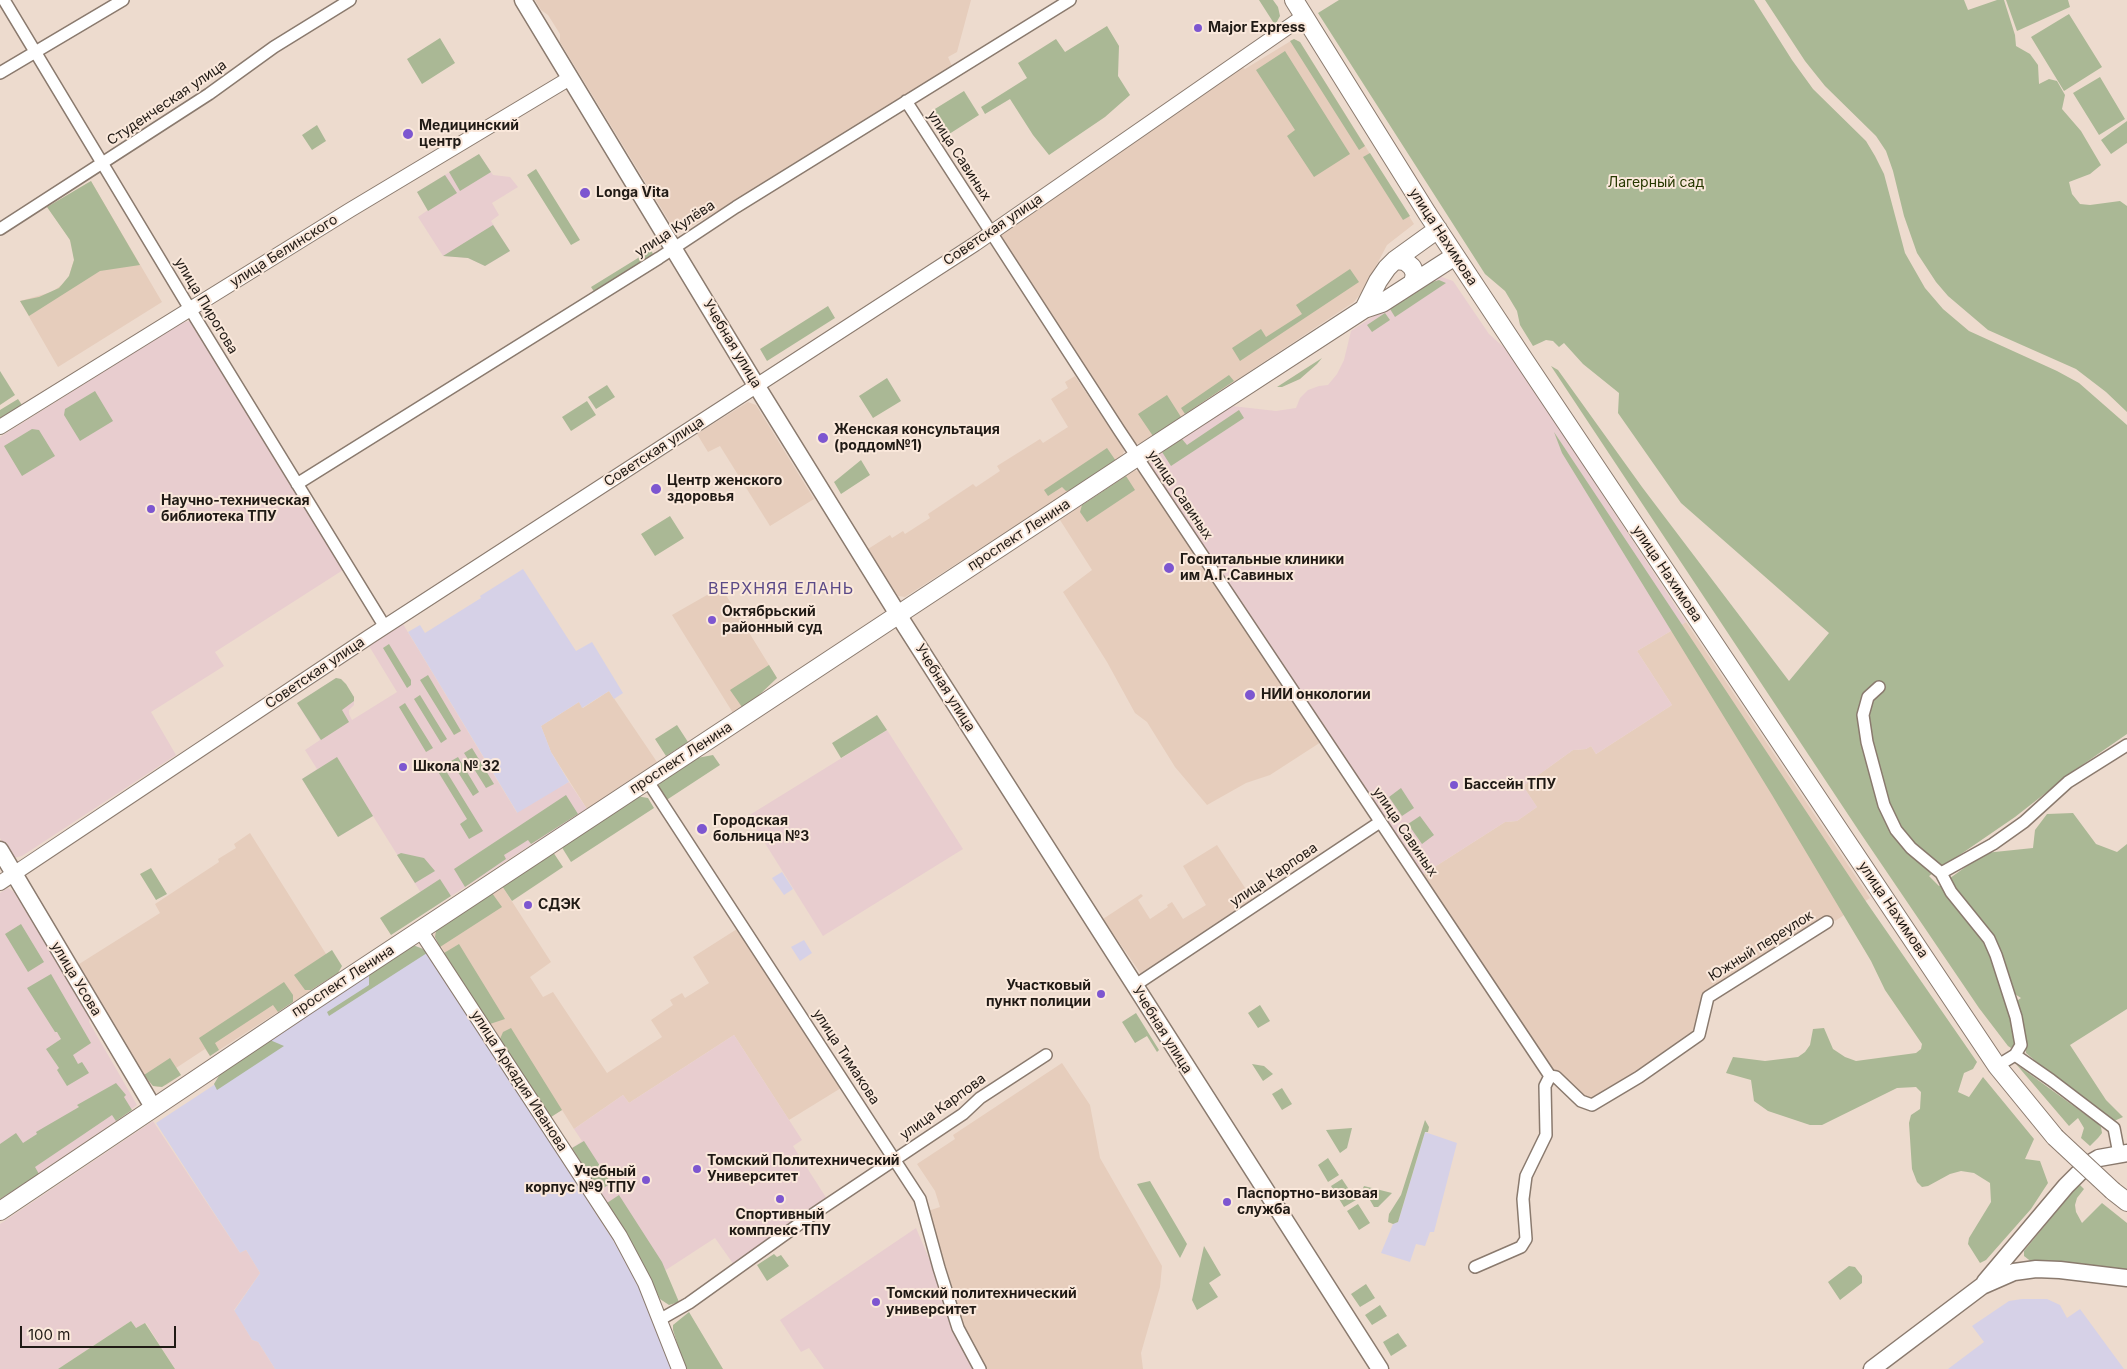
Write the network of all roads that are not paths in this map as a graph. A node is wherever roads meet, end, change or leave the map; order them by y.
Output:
1 (4, 0) edge
2 (123, 0) edge
3 (350, 0) edge
4 (523, 0) edge
5 (1070, 0) edge
6 (1294, 0) edge
7 (1304, 16) junction
8 (35, 52) junction
9 (0, 73) edge
10 (570, 78) junction
11 (906, 102) junction
12 (102, 164) junction
13 (0, 229) edge
14 (1438, 229) junction
15 (991, 233) junction
16 (673, 249) junction
17 (1455, 256) junction
18 (1395, 260) junction
19 (1413, 283) junction
20 (190, 309) junction
21 (1364, 309) junction
22 (756, 385) junction
23 (0, 427) edge
24 (1137, 458) junction
25 (297, 484) junction
26 (898, 614) junction
27 (385, 627) junction
28 (1879, 687) dead end
29 (2127, 745) edge
30 (646, 780) junction
31 (1380, 822) junction
32 (0, 850) edge
33 (1941, 873) junction
34 (7, 878) edge
35 (1827, 922) dead end
36 (420, 930) junction
37 (1134, 986) junction
38 (1046, 1055) dead end
39 (2015, 1055) junction
40 (1997, 1066) junction
41 (1550, 1076) junction
42 (153, 1107) junction
43 (2123, 1153) edge
44 (896, 1160) junction
45 (2127, 1202) edge
46 (0, 1211) edge
47 (1475, 1267) dead end
48 (2127, 1278) edge
49 (1982, 1286) junction
50 (661, 1319) junction
51 (679, 1369) edge
52 (980, 1369) edge
53 (1380, 1369) edge
54 (1872, 1369) edge

1 - 8 street, улица Пирогова
2 - 8 street
3 - 12 street, Студенческая улица
4 - 10 main road, Учебная улица
5 - 11 street, улица Кулёва
6 - 7 main road, улица Нахимова
7 - 14 main road, улица Нахимова
7 - 15 street, Советская улица
8 - 9 street
8 - 12 street, улица Пирогова
10 - 16 main road, Учебная улица
10 - 20 street, улица Белинского
11 - 15 street, улица Савиных
11 - 16 street, улица Кулёва
12 - 13 street, Студенческая улица
12 - 20 street, улица Пирогова
14 - 17 main road, улица Нахимова
14 - 18 main road
15 - 22 street, Советская улица
15 - 24 street, улица Савиных
16 - 22 main road, Учебная улица
16 - 25 street, улица Кулёва
17 - 19 main road, проспект Ленина
17 - 40 main road, улица Нахимова
18 - 19 main road
18 - 21 main road
19 - 21 main road, проспект Ленина
20 - 23 street, улица Белинского
20 - 25 street, улица Пирогова
21 - 24 main road, проспект Ленина
22 - 26 main road, Учебная улица
22 - 27 street, Советская улица
24 - 26 main road, проспект Ленина
24 - 31 street, улица Савиных
25 - 27 street, улица Пирогова
26 - 30 main road, проспект Ленина
26 - 37 main road, Учебная улица
27 - 34 street, Советская улица
28 - 33 street
29 - 33 street
30 - 36 main road, проспект Ленина
30 - 44 street, улица Тимакова
31 - 37 street, улица Карпова
31 - 41 street, улица Савиных
32 - 34 main road, улица Усова
33 - 39 street
34 - 42 main road, улица Усова
35 - 41 street, Южный переулок
36 - 42 main road, проспект Ленина
36 - 50 street, улица Аркадия Иванова
37 - 53 main road, Учебная улица
38 - 44 street, улица Карпова
39 - 40 street
39 - 43 street
40 - 45 main road, улица Нахимова, bridge
41 - 47 street
42 - 46 main road, проспект Ленина
43 - 49 main road
44 - 50 street, улица Карпова
44 - 52 street, улица Тимакова
48 - 49 main road
49 - 54 main road
50 - 51 street, улица Аркадия Иванова

